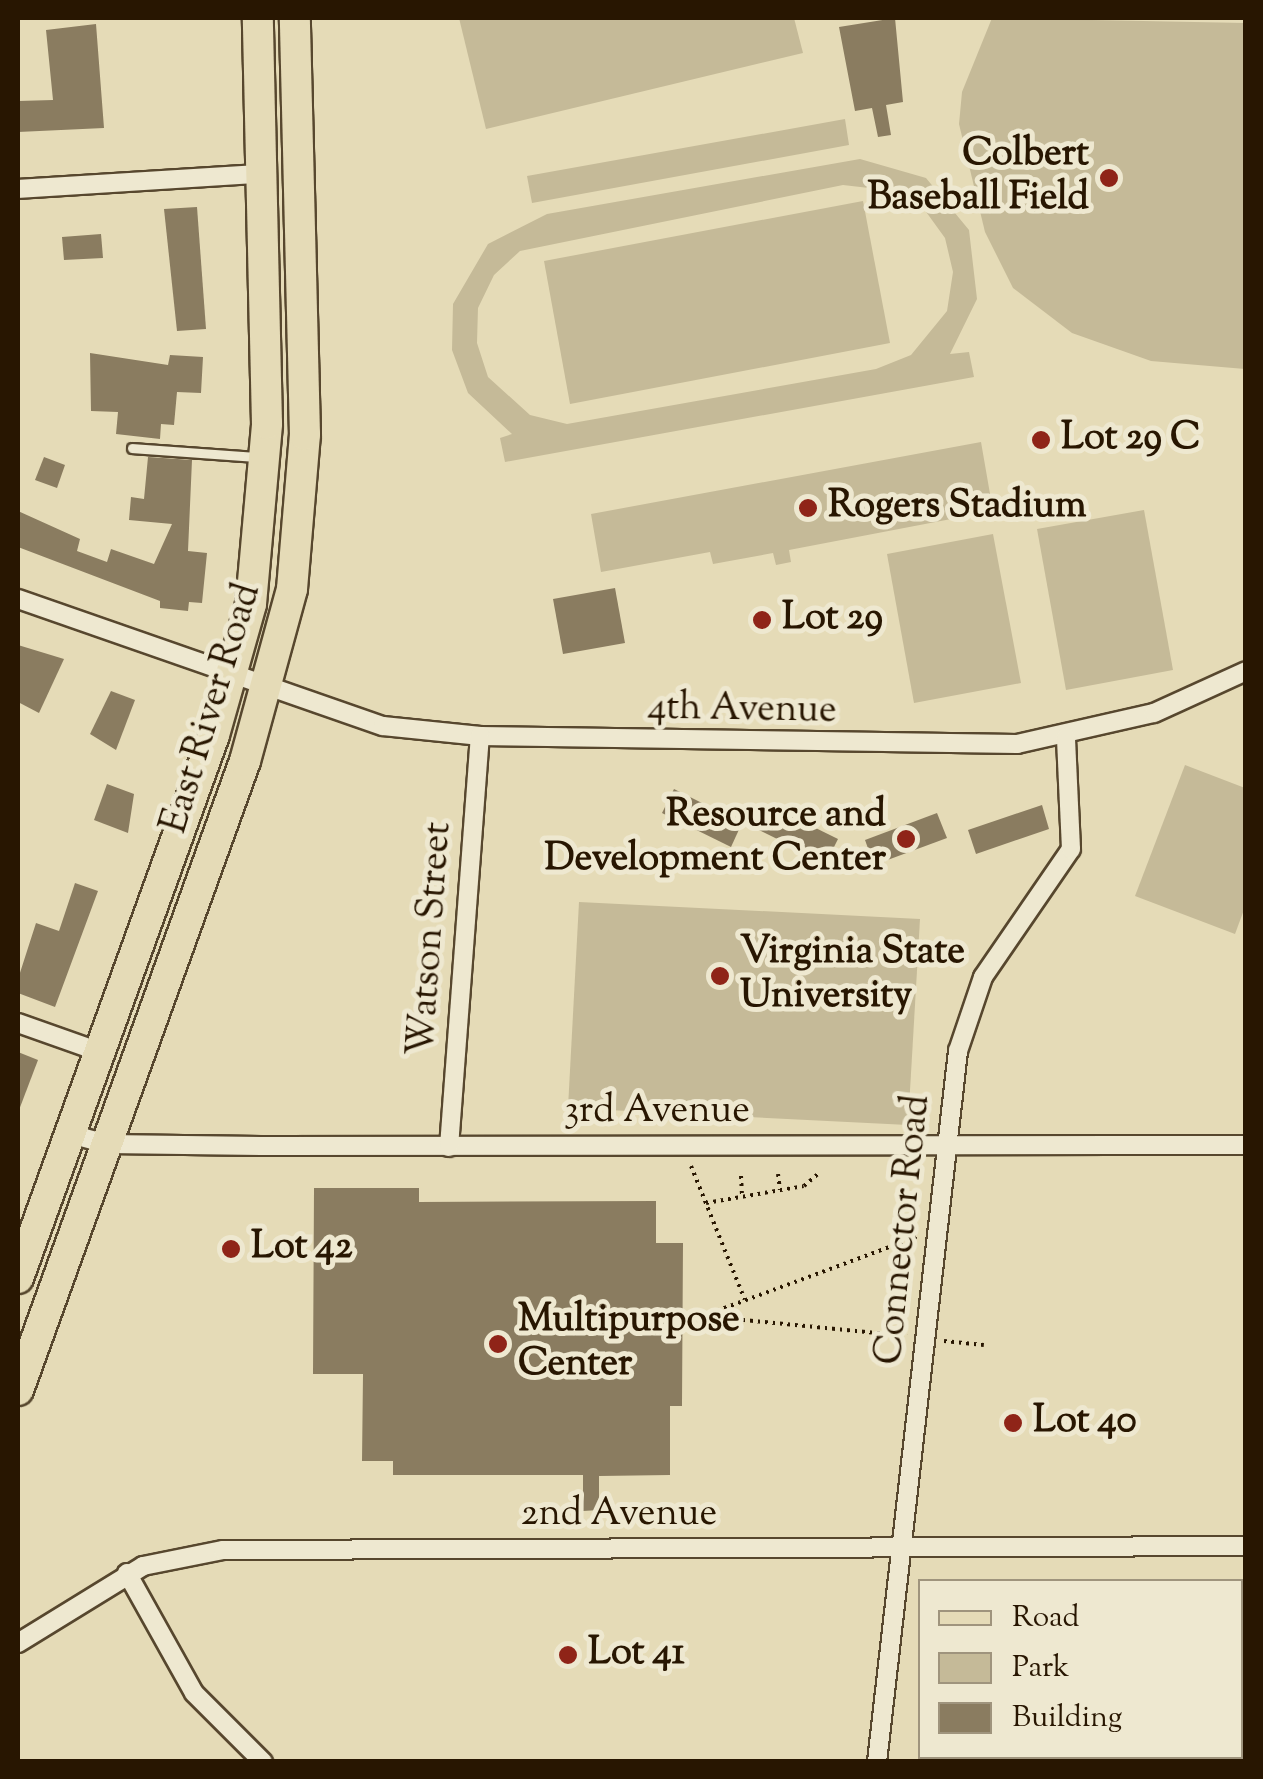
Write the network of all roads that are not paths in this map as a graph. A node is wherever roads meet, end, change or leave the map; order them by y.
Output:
1 (258, 18) edge
2 (295, 18) edge
3 (258, 174) junction
4 (18, 190) edge
5 (132, 448) dead end
6 (267, 457) junction
7 (18, 600) edge
8 (1246, 671) edge
9 (234, 675) junction
10 (268, 686) junction
11 (480, 736) junction
12 (1066, 737) junction
13 (18, 1023) edge
14 (100, 1052) junction
15 (70, 1134) junction
16 (106, 1144) junction
17 (946, 1144) junction
18 (1246, 1145) edge
19 (449, 1146) junction
20 (18, 1278) edge
21 (18, 1390) edge
22 (1246, 1546) edge
23 (904, 1548) junction
24 (126, 1574) junction
25 (18, 1643) edge
26 (263, 1762) edge
27 (877, 1762) edge

1 - 3 main road, East River Road
2 - 10 main road, East River Road
3 - 4 street
3 - 6 main road, East River Road
5 - 6 lane
6 - 9 main road, East River Road
7 - 9 street, 4th Avenue
8 - 12 street, 4th Avenue
9 - 10 street, 4th Avenue
9 - 14 main road, East River Road
10 - 11 street, 4th Avenue
10 - 16 main road, East River Road
11 - 12 street, 4th Avenue
11 - 19 street, Watson Street
12 - 17 street, Connector Road
13 - 14 street
14 - 15 main road, East River Road
15 - 16 street, 3rd Avenue
15 - 20 main road, East River Road
16 - 19 street, 3rd Avenue
16 - 21 main road, East River Road
17 - 18 street, 3rd Avenue
17 - 19 street, 3rd Avenue
17 - 23 street, Connector Road
22 - 23 street, 2nd Avenue
23 - 24 street, 2nd Avenue
23 - 27 street, Connector Road
24 - 25 street, 2nd Avenue
24 - 26 street

